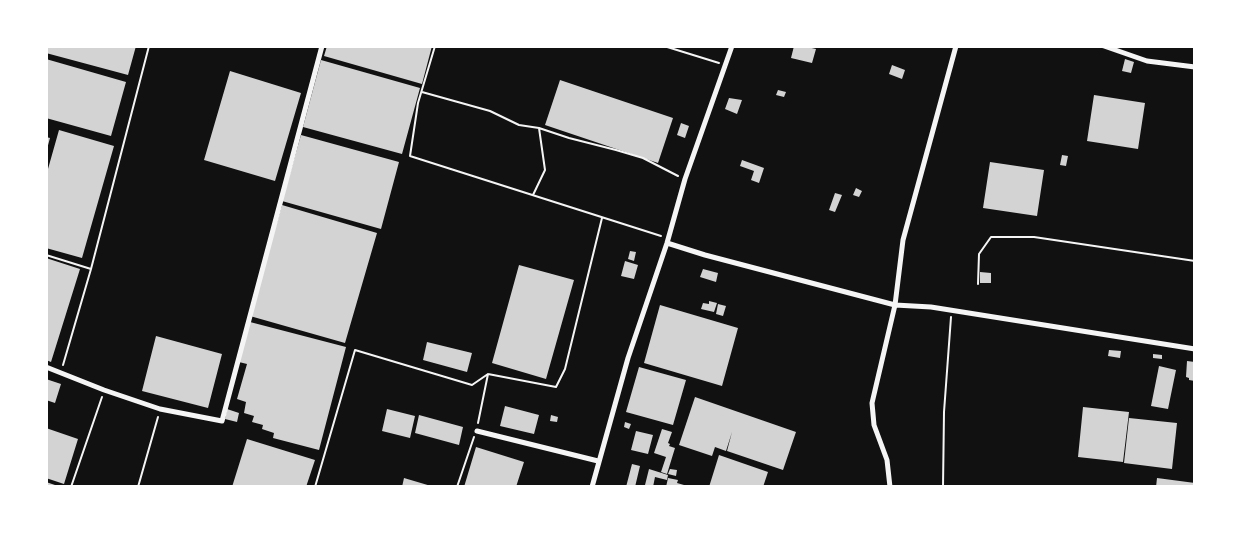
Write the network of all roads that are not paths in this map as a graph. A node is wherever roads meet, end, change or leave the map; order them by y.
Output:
1 (322, 46) edge
2 (732, 46) edge
3 (956, 46) edge
4 (1104, 46) edge
5 (1195, 67) edge
6 (667, 241) junction
7 (895, 305) junction
8 (1195, 349) edge
9 (46, 367) edge
10 (477, 431) dead end
11 (598, 461) junction
12 (592, 487) edge
13 (890, 487) edge

1 - 9 street
2 - 6 street
3 - 7 street
4 - 5 street
6 - 7 street
6 - 11 street
7 - 8 street
7 - 13 street
10 - 11 street
11 - 12 street

